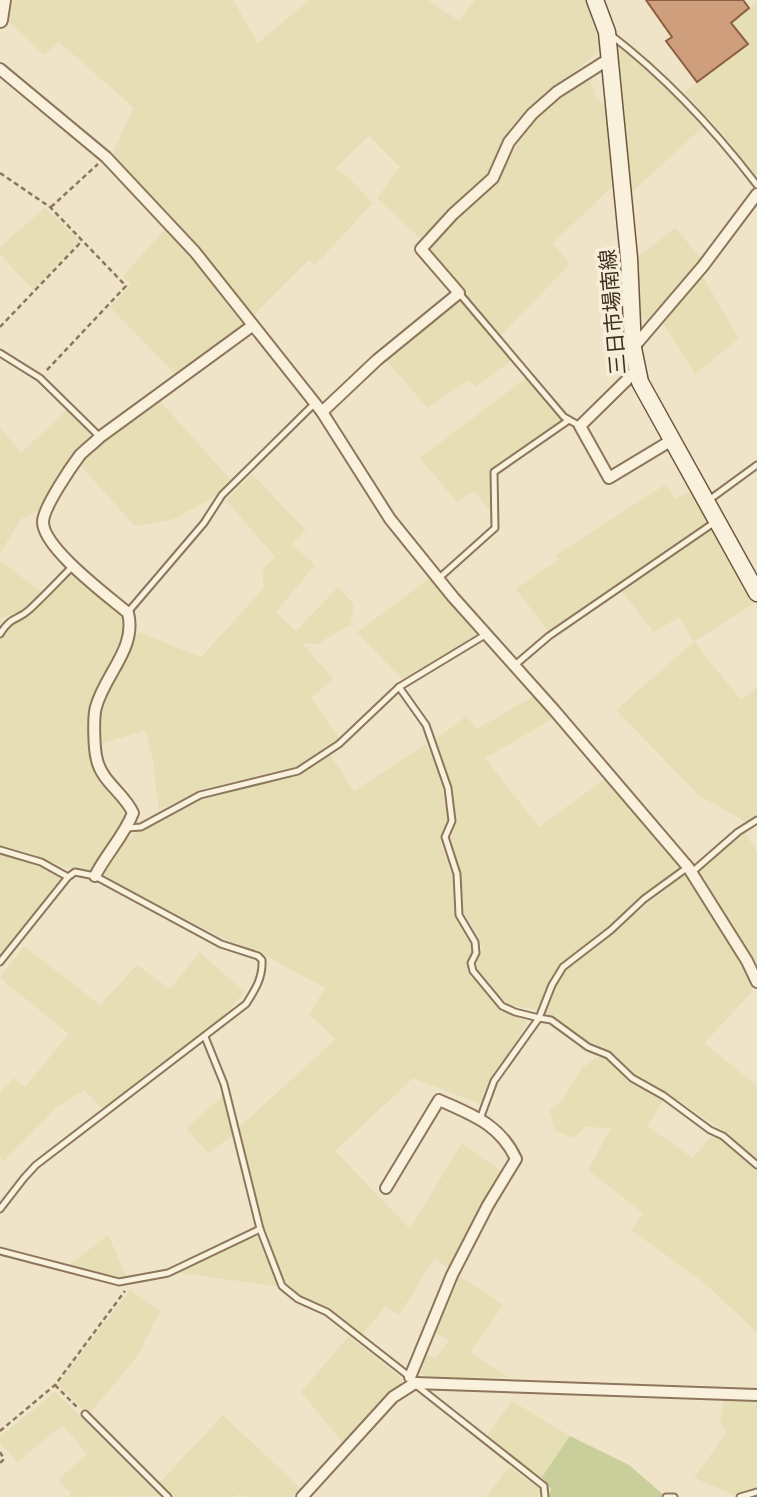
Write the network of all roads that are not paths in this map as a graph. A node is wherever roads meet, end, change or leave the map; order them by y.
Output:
1 (3, 0) edge
2 (595, 0) edge
3 (0, 20) edge
4 (607, 32) junction
5 (609, 59) junction
6 (0, 69) edge
7 (757, 185) edge
8 (757, 194) edge
9 (459, 293) junction
10 (252, 326) junction
11 (633, 348) junction
12 (0, 353) edge
13 (637, 370) junction
14 (319, 408) junction
15 (569, 420) junction
16 (580, 426) junction
17 (100, 437) junction
18 (673, 440) junction
19 (757, 465) edge
20 (707, 502) junction
21 (717, 521) junction
22 (72, 567) junction
23 (438, 579) junction
24 (757, 593) edge
25 (128, 612) junction
26 (0, 634) edge
27 (485, 635) junction
28 (514, 666) junction
29 (399, 687) junction
30 (757, 820) edge
31 (127, 828) junction
32 (0, 850) edge
33 (689, 870) junction
34 (95, 876) junction
35 (68, 877) junction
36 (0, 962) edge
37 (757, 982) edge
38 (539, 1018) junction
39 (205, 1037) junction
40 (480, 1119) junction
41 (757, 1165) edge
42 (386, 1188) dead end
43 (0, 1209) edge
44 (260, 1229) junction
45 (0, 1251) edge
46 (412, 1380) junction
47 (757, 1395) edge
48 (85, 1414) road end
49 (757, 1492) edge
50 (168, 1497) edge
51 (302, 1497) edge
52 (545, 1497) edge
53 (666, 1497) edge
54 (674, 1497) edge
55 (740, 1497) edge

1 - 3 street
2 - 4 main road, 三日市場南線
4 - 5 main road, 三日市場南線
4 - 7 lane
5 - 9 street
5 - 11 main road, 三日市場南線
6 - 10 street
8 - 11 street
9 - 14 street
9 - 15 lane
10 - 14 street
10 - 17 street
11 - 13 main road, 三日市場南線
12 - 17 lane
13 - 16 street
13 - 18 main road, 三日市場南線
14 - 23 street
14 - 25 lane
15 - 16 lane
15 - 23 lane
16 - 18 street
17 - 22 street
18 - 20 main road, 三日市場南線
19 - 20 lane
20 - 21 main road, 三日市場南線
21 - 24 main road, 三日市場南線
21 - 28 lane
22 - 25 street
22 - 26 lane
23 - 27 street
25 - 31 street
27 - 28 street
27 - 29 lane
28 - 33 street
29 - 31 lane
29 - 38 lane
30 - 33 lane
31 - 34 street
32 - 35 lane
33 - 37 street
33 - 38 lane
34 - 35 lane
34 - 39 lane
35 - 36 lane
38 - 40 lane
38 - 41 lane
39 - 43 lane
39 - 44 lane
40 - 42 street
40 - 46 street
44 - 45 lane
44 - 46 lane
46 - 47 street
46 - 51 street
46 - 52 lane
48 - 50 lane
49 - 55 lane
53 - 54 lane

